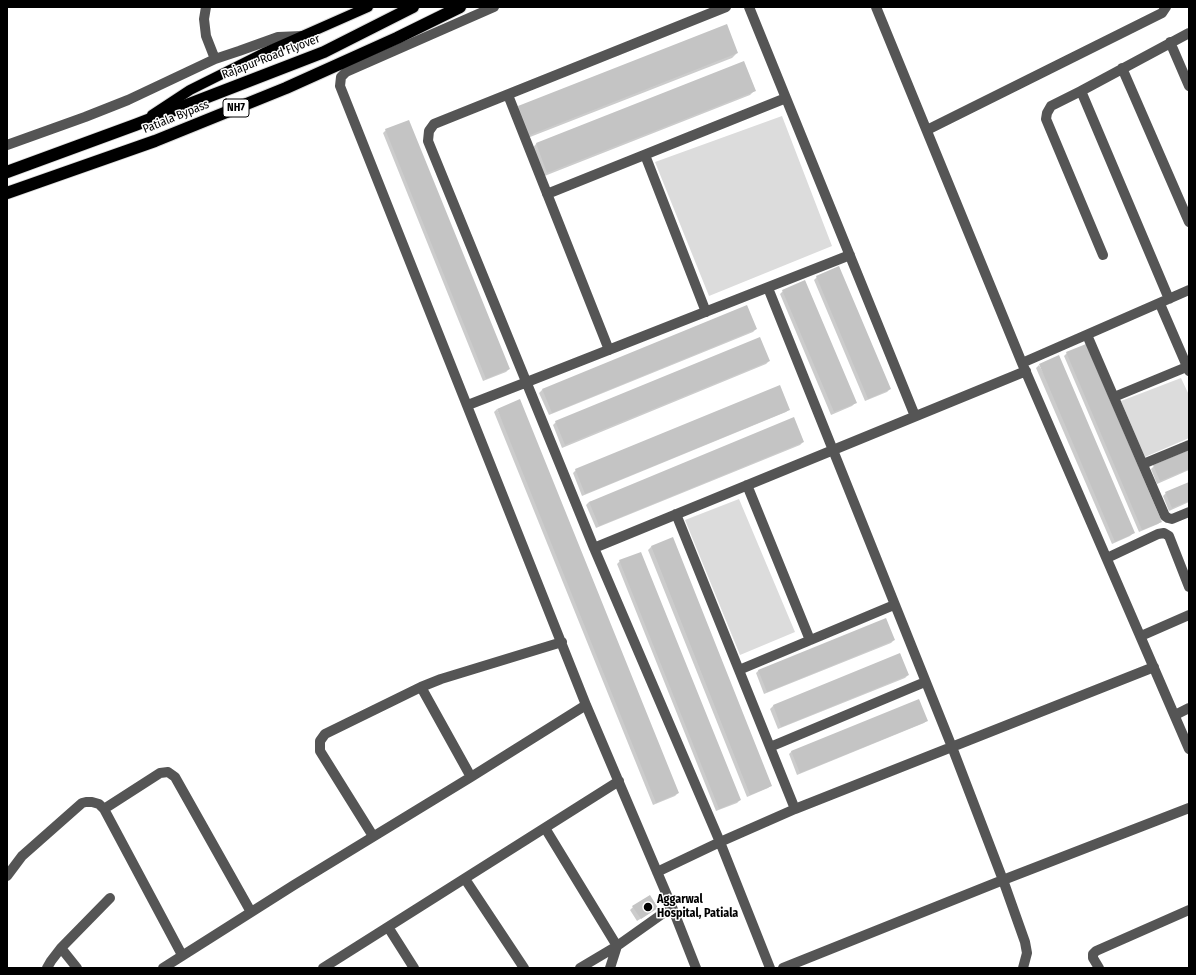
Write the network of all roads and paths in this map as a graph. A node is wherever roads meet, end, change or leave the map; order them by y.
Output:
1 (206, 7) edge
2 (368, 7) edge
3 (413, 7) edge
4 (460, 7) edge
5 (494, 7) edge
6 (726, 7) edge
7 (749, 7) edge
8 (876, 7) edge
9 (1166, 7) edge
10 (1189, 33) edge
11 (302, 36) junction
12 (1170, 42) junction
13 (215, 59) junction
14 (1122, 68) junction
15 (1189, 86) edge
16 (1081, 91) junction
17 (508, 95) junction
18 (786, 98) junction
19 (135, 125) junction
20 (927, 130) junction
21 (7, 145) edge
22 (644, 155) junction
23 (7, 172) edge
24 (7, 193) edge
25 (547, 194) junction
26 (1189, 222) edge
27 (850, 255) junction
28 (1103, 255) dead end
29 (768, 288) junction
30 (1189, 290) edge
31 (1164, 302) junction
32 (706, 312) junction
33 (1087, 335) junction
34 (609, 350) junction
35 (1024, 367) junction
36 (1188, 368) edge
37 (527, 382) junction
38 (1114, 397) junction
39 (468, 405) junction
40 (915, 416) junction
41 (1189, 445) edge
42 (832, 450) junction
43 (1143, 464) junction
44 (747, 485) junction
45 (1189, 512) edge
46 (676, 514) junction
47 (594, 548) junction
48 (1107, 558) junction
49 (1189, 587) edge
50 (894, 605) junction
51 (1189, 615) edge
52 (1141, 636) junction
53 (810, 640) junction
54 (562, 642) junction
55 (1154, 667) junction
56 (739, 670) junction
57 (926, 682) junction
58 (421, 687) junction
59 (586, 705) junction
60 (1189, 708) edge
61 (1175, 714) junction
62 (770, 747) junction
63 (952, 747) junction
64 (1189, 749) edge
65 (471, 777) junction
66 (619, 781) junction
67 (1189, 808) edge
68 (104, 809) junction
69 (795, 809) junction
70 (545, 828) junction
71 (373, 836) junction
72 (720, 842) junction
73 (657, 872) junction
74 (7, 876) edge
75 (465, 878) junction
76 (1003, 880) junction
77 (110, 898) dead end
78 (672, 907) junction
79 (1189, 910) edge
80 (251, 912) junction
81 (388, 927) junction
82 (617, 946) junction
83 (60, 948) junction
84 (182, 955) junction
85 (48, 968) edge
86 (77, 968) edge
87 (163, 968) edge
88 (323, 968) edge
89 (414, 968) edge
90 (524, 968) edge
91 (580, 968) edge
92 (610, 968) edge
93 (696, 968) edge
94 (770, 968) edge
95 (784, 968) edge
96 (1023, 968) edge
97 (1099, 968) edge

1 - 13 street
2 - 11 main road
3 - 19 highway, Rajapur Road Flyover / NH7
4 - 24 highway, Patiala Bypass / NH7
5 - 39 street
6 - 17 street
7 - 18 street
8 - 20 street
9 - 20 street
10 - 12 street
11 - 13 street
11 - 19 main road
12 - 14 street
12 - 15 street
13 - 21 street
14 - 16 street
14 - 26 street
16 - 28 street
16 - 31 street
17 - 25 street
17 - 37 street
18 - 22 street
18 - 27 street
19 - 23 highway, Patiala Bypass / NH7
20 - 35 street
22 - 25 street
22 - 32 street
25 - 34 street
27 - 29 street
27 - 40 street
29 - 32 street
29 - 42 street
30 - 31 street
31 - 33 street
31 - 36 street
32 - 34 street
33 - 35 street
33 - 38 street
34 - 37 street
35 - 40 street
35 - 48 street
36 - 38 street
37 - 39 street
37 - 47 street
38 - 43 street
39 - 54 street
40 - 42 street
41 - 43 street
42 - 44 street
42 - 50 street
43 - 45 street
44 - 46 street
44 - 53 street
46 - 47 street
46 - 56 street
47 - 72 street
48 - 49 street
48 - 52 street
50 - 53 street
50 - 57 street
51 - 52 street
52 - 55 street
53 - 56 street
54 - 58 street
54 - 59 street
55 - 61 street
55 - 63 street
56 - 62 street
57 - 62 street
57 - 63 street
58 - 65 street
58 - 71 street
59 - 65 street
59 - 66 street
60 - 61 street
61 - 64 street
62 - 69 street
63 - 69 street
63 - 76 street
65 - 71 street
66 - 70 street
66 - 73 street
67 - 76 street
68 - 74 street
68 - 80 street
68 - 84 street
69 - 72 street
70 - 75 street
70 - 82 street
71 - 80 street
72 - 73 street
72 - 94 street
73 - 78 street
75 - 81 street
75 - 90 street
76 - 95 street
76 - 96 street
77 - 83 street
78 - 82 street
78 - 93 street
79 - 97 street
80 - 84 street
81 - 88 street
81 - 89 street
82 - 91 street
82 - 92 street
83 - 85 street
83 - 86 street
84 - 87 street

